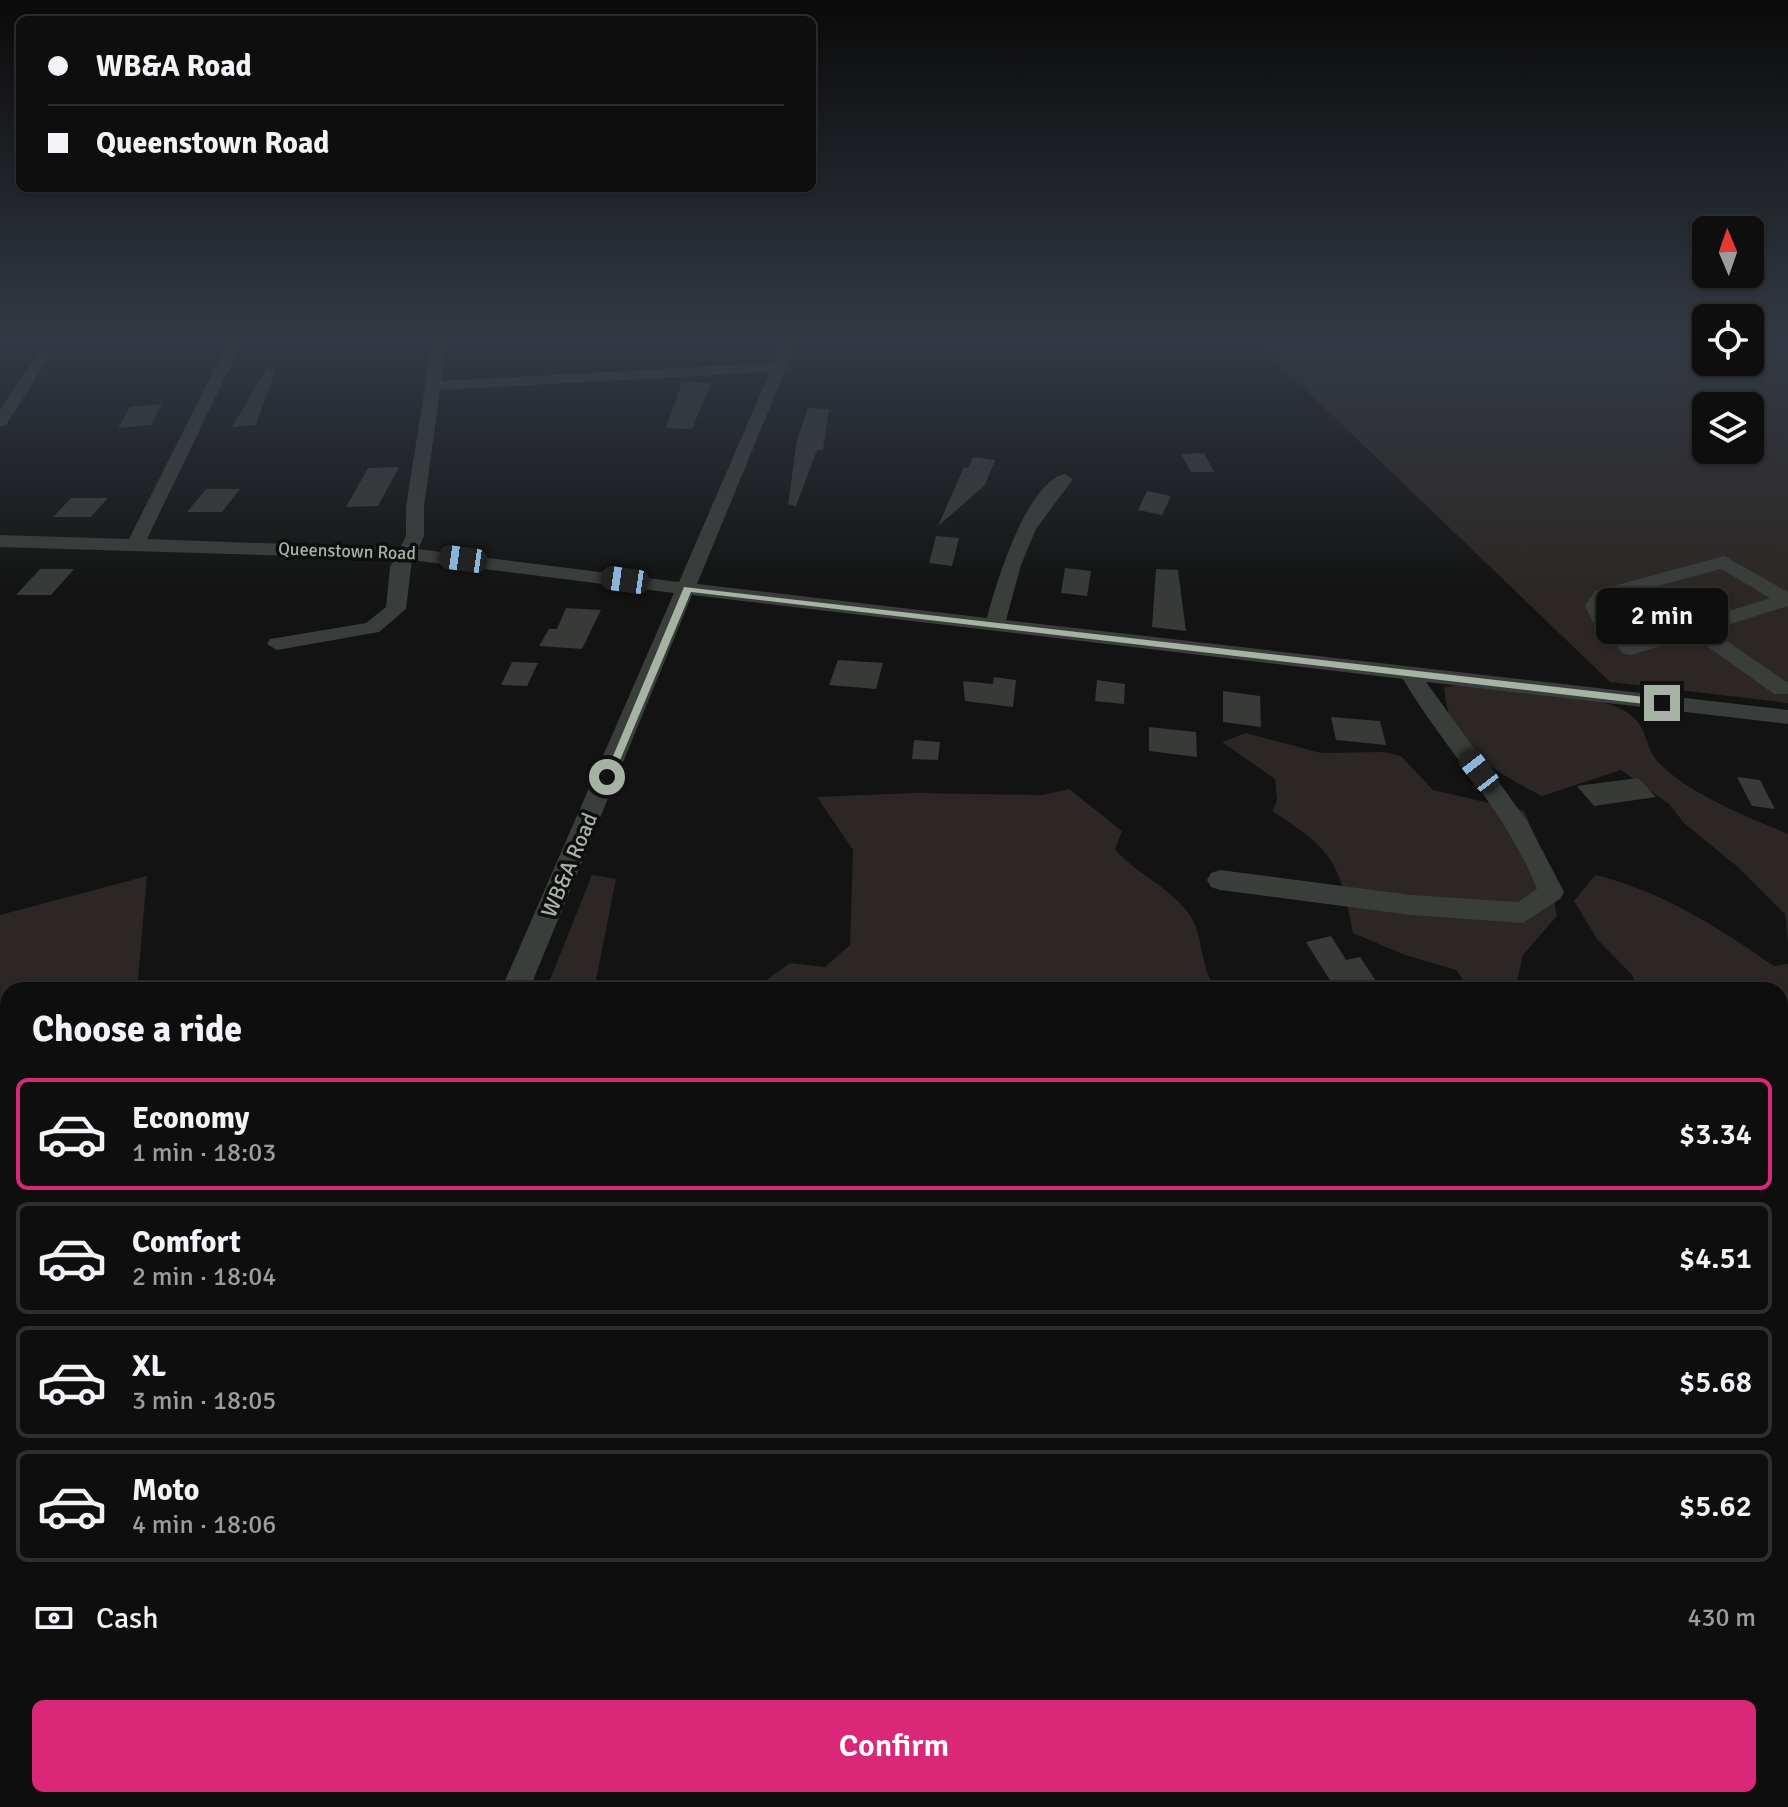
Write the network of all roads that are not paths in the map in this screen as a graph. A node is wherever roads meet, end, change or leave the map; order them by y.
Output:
1 (193, 426) edge
2 (426, 426) edge
3 (755, 426) edge
4 (1064, 479) dead end
5 (0, 541) edge
6 (135, 545) junction
7 (407, 553) junction
8 (688, 589) junction
9 (1787, 600) edge
10 (995, 625) junction
11 (1695, 628) junction
12 (277, 644) dead end
13 (1410, 673) junction
14 (1786, 693) edge
15 (1788, 717) edge
16 (1220, 880) dead end
17 (518, 982) edge

1 - 6 street
2 - 7 street
3 - 8 street, WB&A Road
4 - 10 street
5 - 6 street, Queenstown Road
6 - 7 street, Queenstown Road
7 - 8 street, Queenstown Road
7 - 12 street
8 - 10 street, Queenstown Road
8 - 17 street, WB&A Road
9 - 11 street
9 - 11 street
10 - 13 street, Queenstown Road
11 - 14 street
13 - 15 street, Queenstown Road
13 - 16 street

